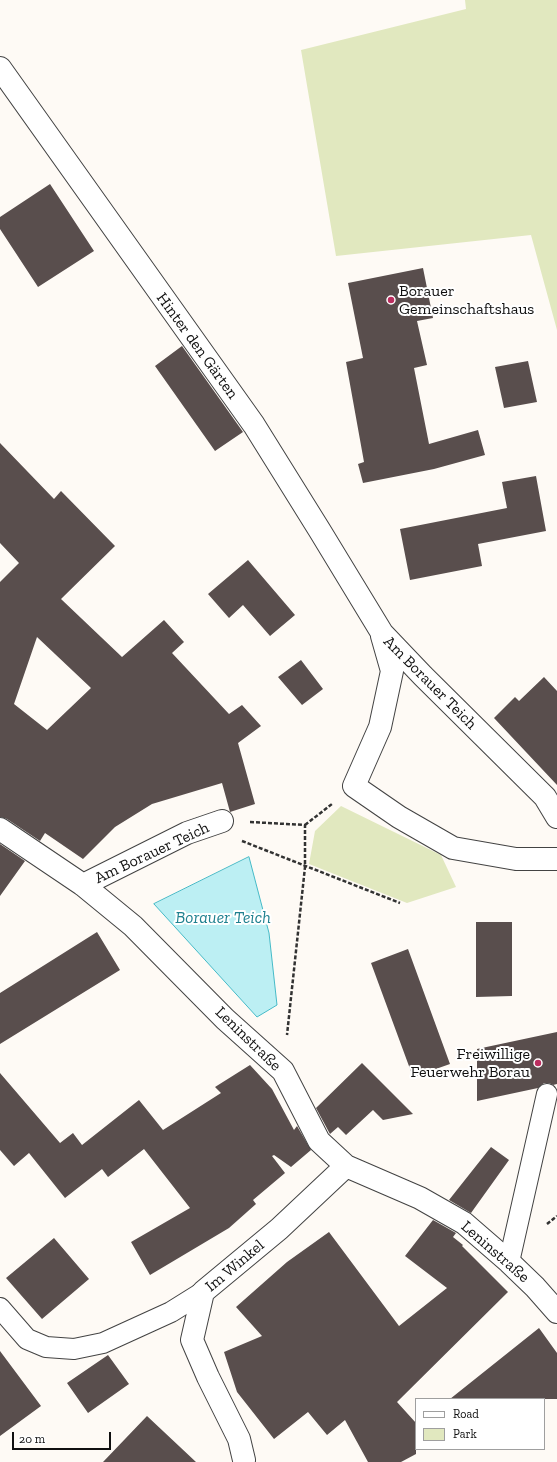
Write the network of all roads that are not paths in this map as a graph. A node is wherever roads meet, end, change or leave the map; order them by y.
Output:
1 (0, 68) edge
2 (382, 632) junction
3 (557, 817) edge
4 (214, 824) road end
5 (0, 829) edge
6 (557, 859) edge
7 (83, 885) junction
8 (547, 1094) dead end
9 (346, 1166) junction
10 (509, 1262) junction
11 (203, 1292) junction
12 (0, 1308) edge
13 (557, 1312) edge
14 (244, 1460) dead end

1 - 2 street, Hinter den Gärten
2 - 3 street, Am Borauer Teich
2 - 6 street, Am Borauer Teich
4 - 7 street, Am Borauer Teich
5 - 7 street, Leninstraße
7 - 9 street, Leninstraße
8 - 10 lane
9 - 10 street, Leninstraße
9 - 11 street, Im Winkel
10 - 13 street, Leninstraße
11 - 12 lane
11 - 14 street, Im Winkel

